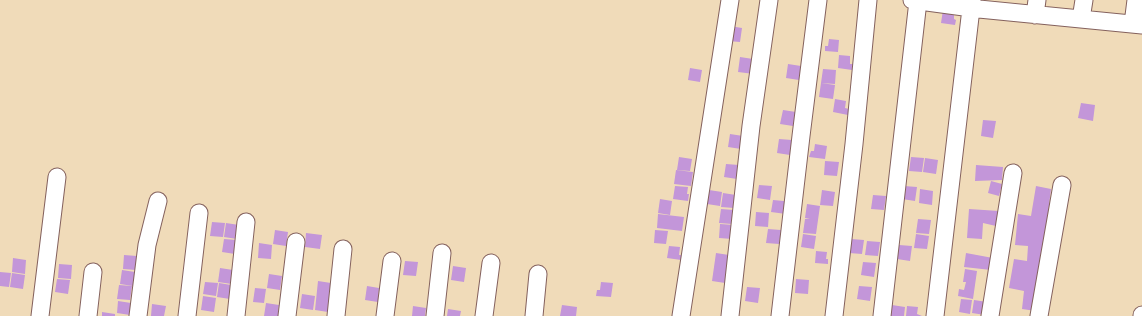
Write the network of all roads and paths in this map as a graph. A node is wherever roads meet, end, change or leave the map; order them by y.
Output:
1 (730, 0) edge
2 (769, 0) edge
3 (818, 0) edge
4 (868, 0) edge
5 (915, 0) edge
6 (1084, 0) edge
7 (1136, 0) edge
8 (971, 4) edge
9 (1036, 8) edge
10 (1081, 19) junction
11 (1138, 25) edge
12 (1013, 173) dead end
13 (57, 177) dead end
14 (1062, 185) dead end
15 (158, 201) dead end
16 (199, 213) dead end
17 (246, 222) dead end
18 (296, 242) dead end
19 (343, 249) dead end
20 (442, 253) dead end
21 (392, 261) dead end
22 (491, 263) dead end
23 (94, 272) dead end
24 (538, 274) dead end
25 (40, 316) edge
26 (88, 316) edge
27 (138, 316) edge
28 (187, 316) edge
29 (236, 316) edge
30 (288, 316) edge
31 (336, 316) edge
32 (385, 316) edge
33 (435, 316) edge
34 (484, 316) edge
35 (534, 316) edge
36 (681, 316) edge
37 (730, 316) edge
38 (780, 316) edge
39 (834, 316) edge
40 (882, 316) edge
41 (935, 316) edge
42 (990, 316) edge
43 (1039, 316) edge

1 - 36 street
2 - 37 street
3 - 38 street
4 - 39 street
5 - 8 street
5 - 40 street
6 - 10 street
7 - 11 street
8 - 9 street
8 - 41 street
9 - 10 street
10 - 11 street
12 - 42 street
13 - 25 street
14 - 43 street
15 - 27 street
16 - 28 street
17 - 29 street
18 - 30 street
19 - 31 street
20 - 33 street
21 - 32 street
22 - 34 street
23 - 26 street
24 - 35 street

